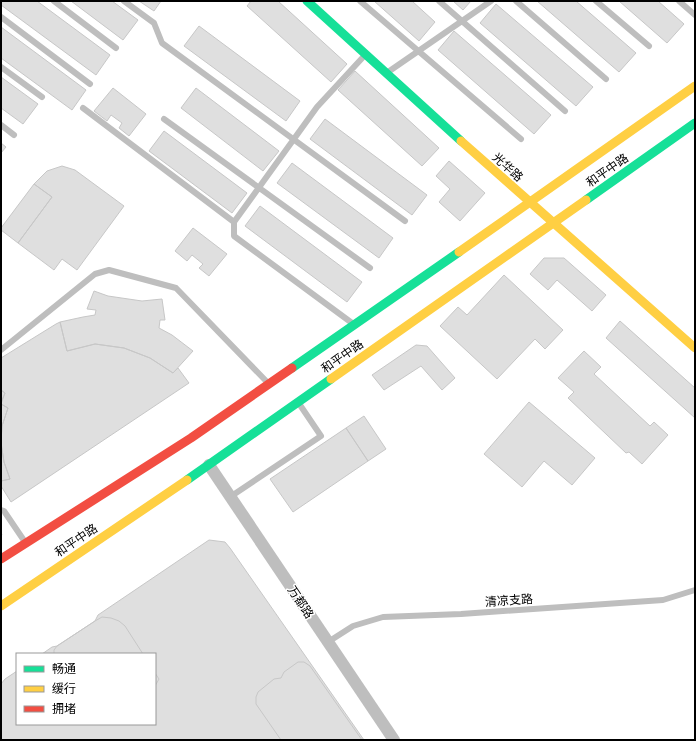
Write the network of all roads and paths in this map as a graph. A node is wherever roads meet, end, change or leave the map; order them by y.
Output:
1 (54, 1) edge
2 (124, 1) edge
3 (308, 1) edge
4 (360, 1) edge
5 (440, 1) edge
6 (491, 1) edge
7 (516, 1) edge
8 (596, 1) edge
9 (679, 1) edge
10 (695, 15) edge
11 (1, 17) edge
12 (462, 21) junction
13 (648, 46) dead end
14 (116, 48) dead end
15 (418, 51) junction
16 (366, 54) junction
17 (1, 67) edge
18 (386, 72) junction
19 (606, 79) dead end
20 (90, 84) dead end
21 (695, 86) edge
22 (42, 97) dead end
23 (83, 108) dead end
24 (565, 111) dead end
25 (164, 119) dead end
26 (695, 123) edge
27 (1, 124) edge
28 (14, 135) dead end
29 (521, 139) dead end
30 (293, 140) junction
31 (259, 188) junction
32 (530, 203) junction
33 (405, 221) dead end
34 (234, 222) junction
35 (553, 223) junction
36 (370, 268) dead end
37 (354, 325) junction
38 (695, 348) edge
39 (1, 350) edge
40 (269, 384) junction
41 (298, 402) junction
42 (209, 465) junction
43 (230, 497) junction
44 (1, 510) edge
45 (26, 543) junction
46 (1, 559) edge
47 (695, 590) edge
48 (1, 606) edge
49 (328, 642) junction
50 (394, 740) edge

1 - 14 lane
2 - 30 lane
3 - 16 main road, 光华路
4 - 15 lane
5 - 12 lane
6 - 12 lane
7 - 19 lane
8 - 13 lane
9 - 10 lane
11 - 20 lane
12 - 15 lane
12 - 24 lane
15 - 18 lane
15 - 29 lane
16 - 18 main road, 光华路
16 - 30 lane
17 - 22 lane
18 - 32 main road, 光华路
21 - 32 main road, 和平中路
23 - 34 lane
25 - 31 lane
26 - 35 main road, 和平中路
27 - 28 lane
30 - 31 lane
30 - 33 lane
31 - 34 lane
31 - 36 lane
32 - 35 main road, 光华路
32 - 37 main road, 和平中路
34 - 37 lane
35 - 38 main road, 光华路
35 - 41 main road, 和平中路
37 - 40 main road, 和平中路
39 - 40 lane
40 - 45 main road, 和平中路
41 - 42 main road, 和平中路
41 - 43 lane
42 - 43 street, 万都路
42 - 48 main road, 和平中路
43 - 49 street, 万都路
44 - 45 lane
45 - 46 main road, 和平中路
47 - 49 lane, 清凉支路
49 - 50 street, 万都路

